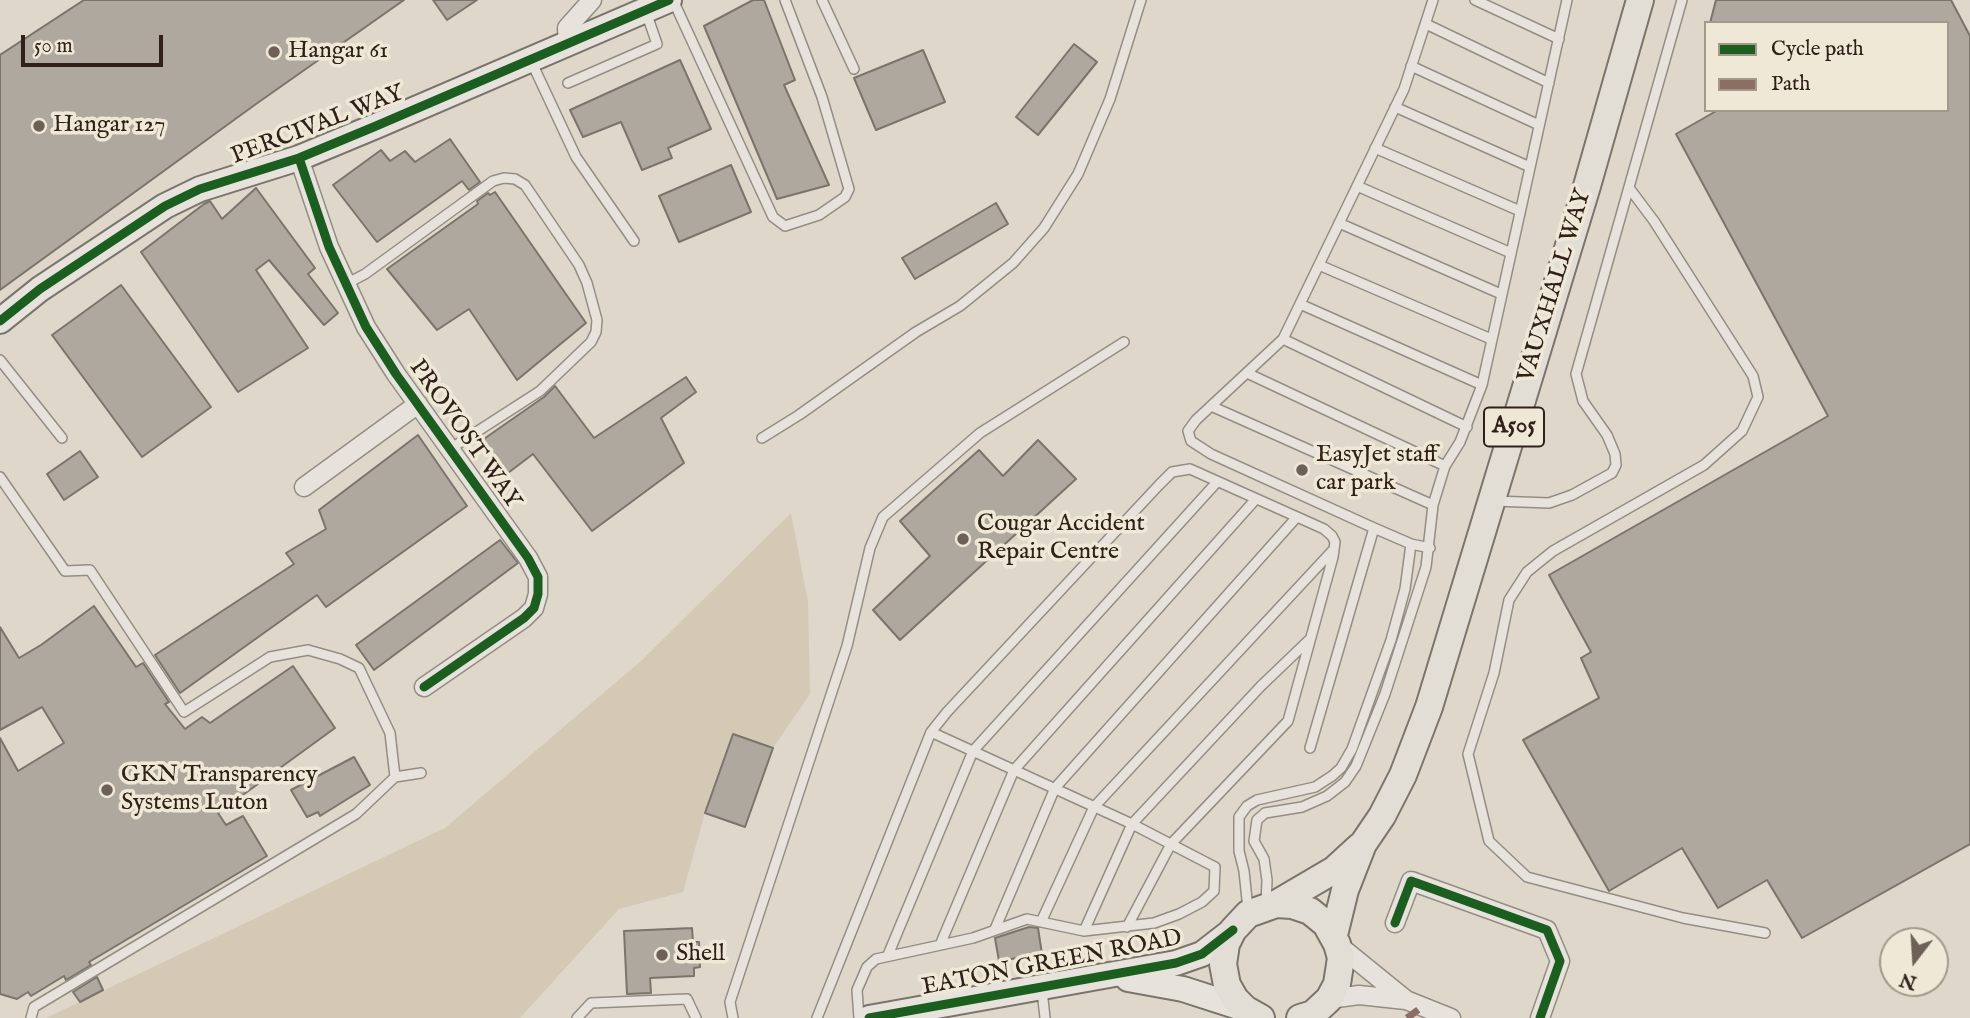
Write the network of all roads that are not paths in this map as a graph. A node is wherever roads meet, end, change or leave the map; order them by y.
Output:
1 (592, 0) edge
2 (671, 0) edge
3 (785, 0) edge
4 (822, 0) edge
5 (1141, 0) edge
6 (1433, 0) edge
7 (1475, 0) edge
8 (1567, 0) edge
9 (1640, 0) edge
10 (1682, 0) edge
11 (645, 10) junction
12 (1426, 24) junction
13 (1559, 39) junction
14 (568, 43) junction
15 (531, 60) junction
16 (1411, 66) junction
17 (854, 69) dead end
18 (568, 83) dead end
19 (1549, 83) junction
20 (1395, 107) junction
21 (1539, 125) junction
22 (1375, 148) junction
23 (299, 158) junction
24 (1530, 167) junction
25 (1357, 186) junction
26 (1630, 189) junction
27 (1520, 211) junction
28 (1339, 223) junction
29 (634, 241) dead end
30 (1511, 253) junction
31 (1319, 265) junction
32 (344, 284) junction
33 (1501, 294) junction
34 (1300, 304) junction
35 (0, 321) edge
36 (1283, 339) junction
37 (1491, 339) junction
38 (1124, 342) dead end
39 (0, 360) edge
40 (1247, 373) junction
41 (1482, 385) junction
42 (418, 404) junction
43 (1211, 406) junction
44 (1467, 426) junction
45 (62, 438) dead end
46 (762, 438) dead end
47 (450, 449) junction
48 (1446, 466) junction
49 (0, 477) edge
50 (1217, 481) junction
51 (304, 487) dead end
52 (1255, 500) junction
53 (1492, 500) junction
54 (1433, 505) junction
55 (1296, 518) junction
56 (1374, 528) junction
57 (1411, 544) junction
58 (1430, 548) junction
59 (1334, 549) junction
60 (1312, 638) junction
61 (424, 687) dead end
62 (931, 732) junction
63 (1310, 748) dead end
64 (973, 751) junction
65 (1014, 770) junction
66 (421, 773) dead end
67 (394, 777) junction
68 (1055, 789) junction
69 (1094, 807) junction
70 (1132, 824) junction
71 (1171, 844) junction
72 (1363, 844) junction
73 (1256, 914) junction
74 (1041, 922) junction
75 (1395, 923) dead end
76 (1127, 927) junction
77 (995, 929) junction
78 (1084, 931) junction
79 (1766, 933) dead end
80 (1335, 939) junction
81 (940, 945) junction
82 (888, 955) junction
83 (1113, 976) junction
84 (1042, 988) junction
85 (1406, 1000) junction
86 (1313, 1012) edge
87 (920, 1013) edge
88 (1255, 1015) edge
89 (32, 1018) edge
90 (577, 1018) edge
91 (696, 1018) edge
92 (733, 1018) edge
93 (817, 1018) edge
94 (859, 1018) edge
95 (869, 1018) edge
96 (1045, 1018) edge
97 (1451, 1018) edge
98 (1540, 1018) edge

1 - 14 street
2 - 3 lane
2 - 11 street, PERCIVAL WAY
4 - 17 lane
5 - 46 lane
6 - 12 lane
7 - 13 lane
8 - 13 lane
9 - 53 main road, VAUXHALL WAY / A505
10 - 26 lane
11 - 14 street, PERCIVAL WAY
11 - 18 lane
12 - 16 lane
12 - 19 lane
13 - 19 lane
14 - 15 street, PERCIVAL WAY
15 - 23 street, PERCIVAL WAY
15 - 29 lane
16 - 20 lane
16 - 21 lane
19 - 21 lane
20 - 22 lane
20 - 24 lane
21 - 24 lane
22 - 25 lane
22 - 27 lane
23 - 32 street, PROVOST WAY
23 - 35 street, PERCIVAL WAY
24 - 27 lane
25 - 28 lane
25 - 30 lane
26 - 53 lane
26 - 79 lane
27 - 30 lane
28 - 31 lane
28 - 33 lane
30 - 33 lane
31 - 34 lane
31 - 37 lane
32 - 42 street, PROVOST WAY
32 - 47 lane
33 - 37 lane
34 - 36 lane
34 - 41 lane
36 - 40 lane
36 - 44 lane
37 - 41 lane
38 - 92 lane
39 - 45 lane
40 - 43 lane
40 - 48 lane
41 - 44 lane
42 - 47 street, PROVOST WAY
42 - 51 street
43 - 54 lane
43 - 56 lane
44 - 48 lane
47 - 61 street, PROVOST WAY
48 - 54 lane
49 - 67 lane
50 - 52 lane
50 - 62 lane
50 - 64 lane
52 - 55 lane
52 - 65 lane
53 - 72 main road, VAUXHALL WAY / A505
54 - 58 lane
55 - 59 lane
55 - 68 lane
56 - 57 lane
56 - 63 lane
57 - 58 lane
57 - 73 lane
58 - 73 lane
59 - 60 lane
59 - 69 lane
60 - 70 lane
60 - 71 lane
62 - 64 lane
62 - 93 lane
64 - 65 lane
64 - 82 lane
65 - 68 lane
65 - 81 lane
66 - 67 lane
67 - 89 lane
68 - 69 lane
68 - 77 lane
69 - 70 lane
69 - 74 lane
70 - 71 lane
70 - 78 lane
71 - 76 lane
71 - 76 lane
72 - 73 main road, VAUXHALL WAY / A505
72 - 80 main road, VAUXHALL WAY / A505
73 - 80 main road
73 - 83 street, EATON GREEN ROAD
73 - 88 main road
74 - 77 lane
74 - 78 lane
75 - 98 street
76 - 78 lane
77 - 81 lane
80 - 85 street
80 - 86 main road, VAUXHALL WAY
81 - 82 lane
82 - 94 lane
83 - 84 street, EATON GREEN ROAD
83 - 88 street, EATON GREEN ROAD
84 - 87 street, EATON GREEN ROAD
84 - 96 lane
85 - 86 street
85 - 97 street
87 - 95 street, EATON GREEN ROAD
90 - 91 lane

